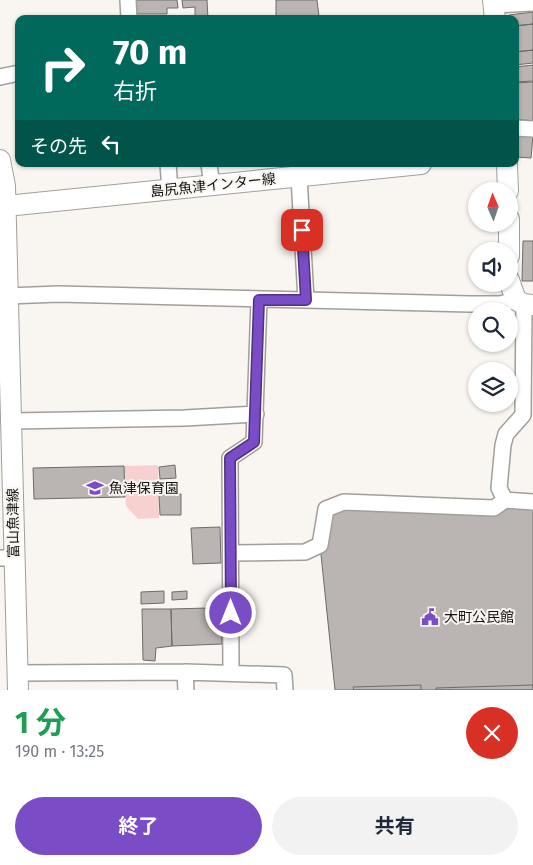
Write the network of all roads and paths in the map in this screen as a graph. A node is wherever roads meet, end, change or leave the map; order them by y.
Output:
1 (128, 0) edge
2 (533, 3) edge
3 (494, 8) edge
4 (129, 15) edge
5 (15, 74) edge
6 (0, 77) edge
7 (519, 128) edge
8 (533, 129) edge
9 (0, 160) edge
10 (168, 167) edge
11 (209, 167) edge
12 (393, 167) edge
13 (507, 167) edge
14 (299, 177) junction
15 (508, 182) edge
16 (212, 186) junction
17 (170, 190) junction
18 (3, 206) edge
19 (517, 292) edge
20 (8, 296) junction
21 (259, 300) junction
22 (306, 300) junction
23 (524, 303) edge
24 (256, 414) junction
25 (12, 421) junction
26 (505, 500) junction
27 (533, 502) edge
28 (231, 553) junction
29 (7, 558) edge
30 (185, 672) junction
31 (231, 673) junction
32 (18, 681) edge
33 (186, 690) edge
34 (285, 690) edge

1 - 4 street
2 - 3 street
5 - 6 street
7 - 8 street
9 - 18 main road, 富山魚津線
10 - 17 street
11 - 16 street
12 - 14 main road, 島尻魚津インター線
13 - 15 main road
14 - 16 main road, 島尻魚津インター線
14 - 22 street
16 - 17 main road, 島尻魚津インター線
17 - 18 main road, 島尻魚津インター線
18 - 20 main road, 富山魚津線
19 - 23 main road
20 - 21 street
20 - 25 main road, 富山魚津線
21 - 22 street
21 - 24 street
22 - 23 street
23 - 26 street
24 - 25 street
24 - 28 street
25 - 29 main road, 富山魚津線
26 - 27 street
26 - 28 street
28 - 31 street
29 - 32 main road, 富山魚津線
30 - 31 street
30 - 32 street
30 - 33 street
31 - 34 street

